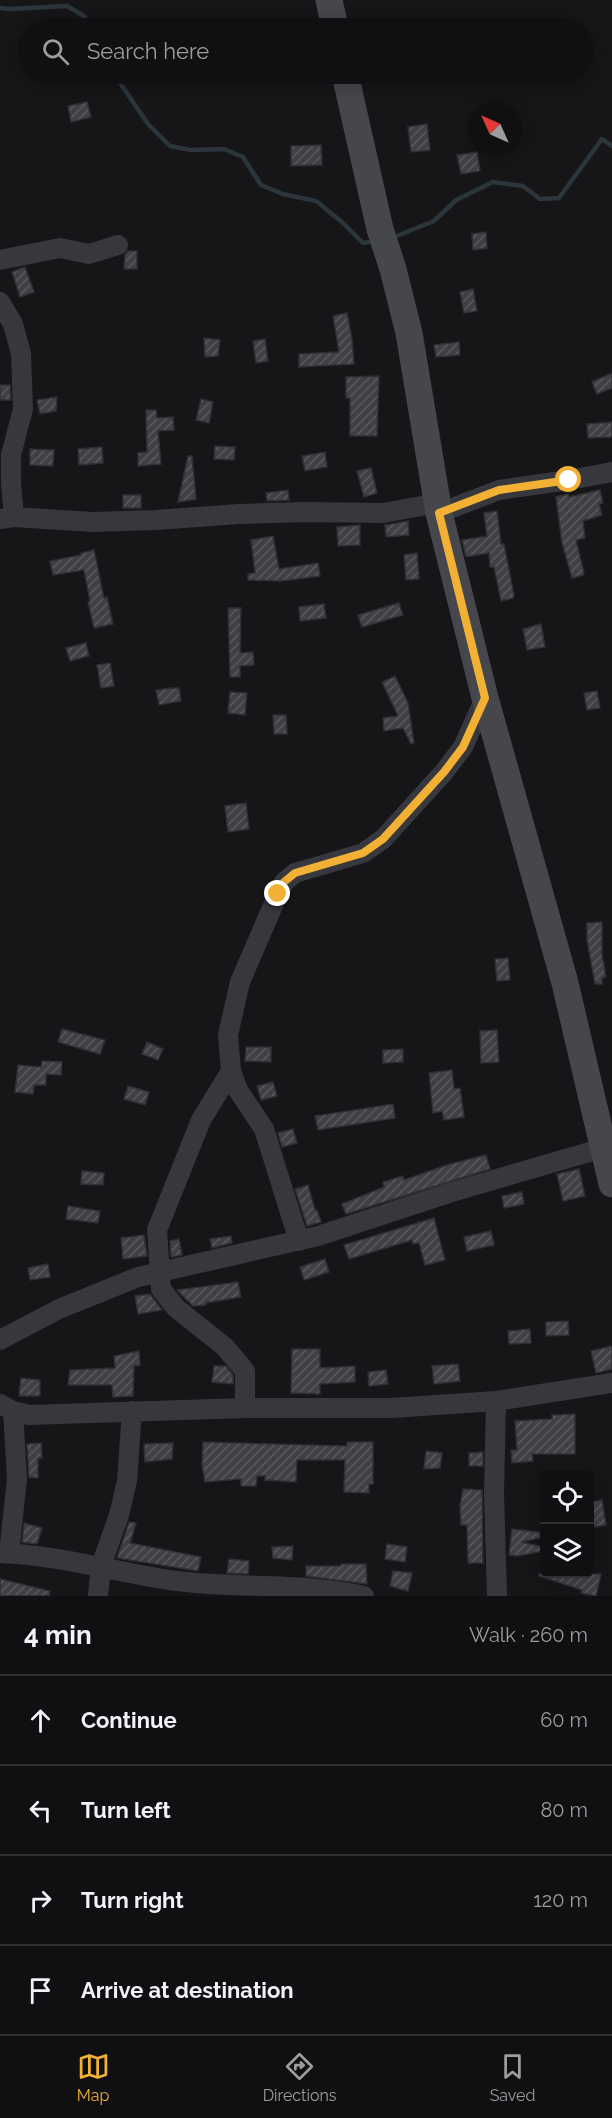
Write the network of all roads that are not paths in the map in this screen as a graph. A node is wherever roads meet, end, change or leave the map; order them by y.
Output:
1 (328, 0) edge
2 (332, 18) edge
3 (347, 84) edge
4 (117, 245) dead end
5 (0, 260) edge
6 (0, 302) edge
7 (612, 472) edge
8 (438, 508) junction
9 (7, 518) edge
10 (485, 698) junction
11 (231, 1071) junction
12 (603, 1148) junction
13 (611, 1177) edge
14 (299, 1241) junction
15 (160, 1272) junction
16 (0, 1340) edge
17 (612, 1383) edge
18 (496, 1401) junction
19 (6, 1408) edge
20 (245, 1408) junction
21 (132, 1411) junction
22 (5, 1553) edge
23 (101, 1566) junction
24 (98, 1596) edge
25 (364, 1596) edge
26 (497, 1596) edge

1 - 2 street
3 - 8 street
4 - 5 street
6 - 9 street
7 - 8 street
8 - 9 street
8 - 10 street
10 - 11 street
10 - 12 street
11 - 14 street
11 - 15 street
12 - 13 street
12 - 14 street
14 - 15 street
15 - 16 street
15 - 20 street
17 - 18 street
18 - 20 street
18 - 26 street
19 - 21 street
19 - 22 street
20 - 21 street
21 - 23 street
22 - 23 street
23 - 24 street
23 - 25 street

